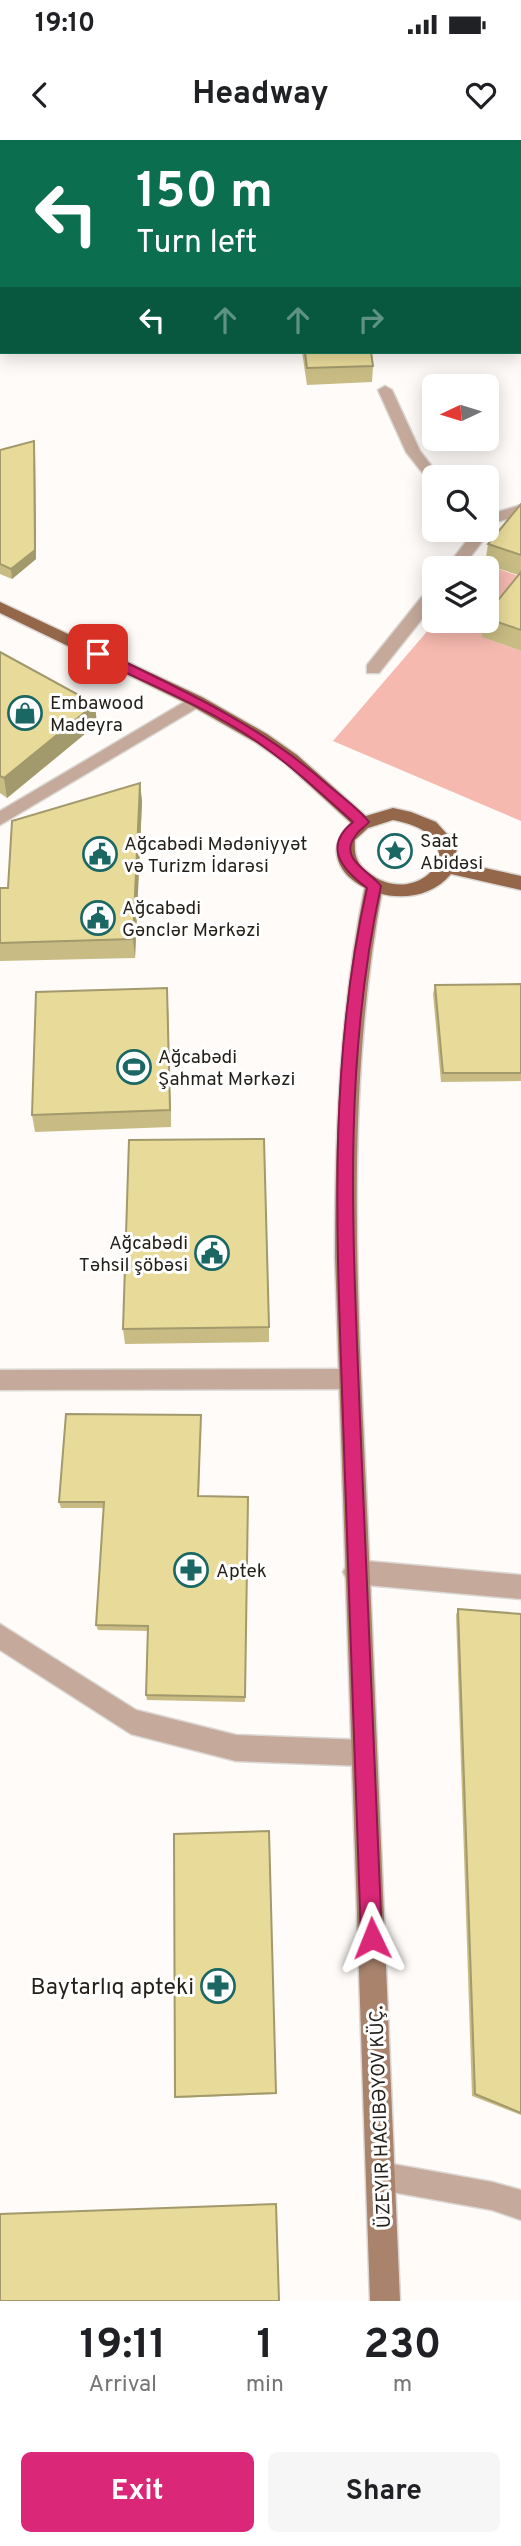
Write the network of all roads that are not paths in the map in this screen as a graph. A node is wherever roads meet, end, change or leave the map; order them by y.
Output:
1 (385, 390) dead end
2 (423, 465) edge
3 (521, 510) edge
4 (499, 518) edge
5 (0, 607) edge
6 (422, 608) edge
7 (373, 669) dead end
8 (196, 701) junction
9 (0, 819) edge
10 (362, 822) junction
11 (445, 866) junction
12 (521, 883) edge
13 (374, 886) junction
14 (349, 1379) junction
15 (0, 1380) edge
16 (355, 1572) junction
17 (521, 1587) edge
18 (0, 1636) edge
19 (364, 1753) junction
20 (381, 2176) junction
21 (521, 2205) edge
22 (385, 2301) edge

1 - 2 street
3 - 4 street
5 - 8 main road
6 - 7 street
8 - 9 street
8 - 10 main road
10 - 11 main road
10 - 13 main road
11 - 12 main road
11 - 13 main road
13 - 14 main road
14 - 15 street
14 - 16 main road
16 - 17 street
16 - 19 main road
18 - 19 street
19 - 20 main road
20 - 21 street
20 - 22 main road

